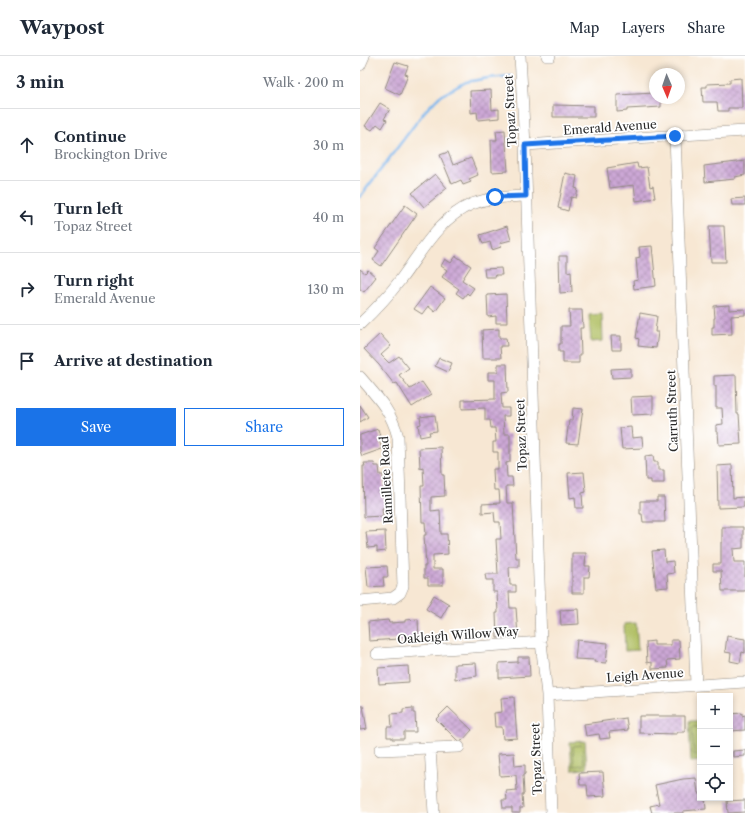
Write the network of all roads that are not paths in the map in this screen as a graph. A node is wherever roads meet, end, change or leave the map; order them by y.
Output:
1 (364, 56) edge
2 (520, 56) edge
3 (360, 65) edge
4 (745, 131) edge
5 (675, 136) junction
6 (525, 145) junction
7 (526, 196) junction
8 (360, 324) edge
9 (360, 377) edge
10 (360, 601) edge
11 (541, 642) junction
12 (377, 654) dead end
13 (745, 682) edge
14 (696, 685) junction
15 (547, 695) junction
16 (459, 747) dead end
17 (430, 748) junction
18 (380, 750) dead end
19 (434, 813) edge
20 (551, 813) edge

1 - 3 street
2 - 6 street, Topaz Street
4 - 5 street, Emerald Avenue
5 - 6 street, Emerald Avenue
5 - 14 street, Carruth Street
6 - 7 street, Topaz Street
7 - 8 street
7 - 11 street, Topaz Street
9 - 10 street, Ramillete Road
11 - 12 street, Oakleigh Willow Way
11 - 15 street, Topaz Street
13 - 14 street, Leigh Avenue
14 - 15 street, Leigh Avenue
15 - 20 street, Topaz Street
16 - 17 street
17 - 18 street
17 - 19 street

